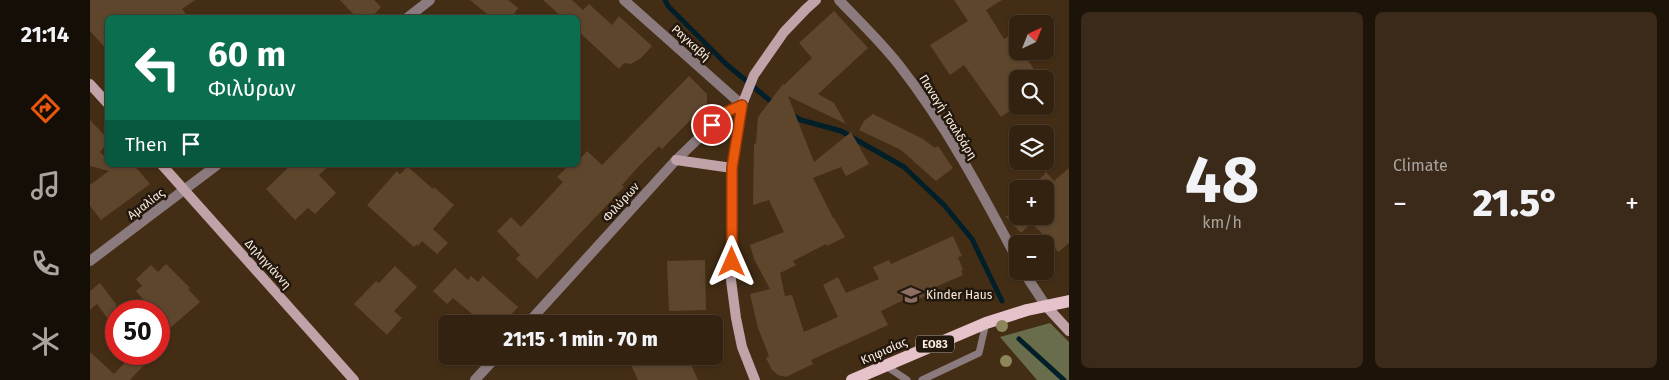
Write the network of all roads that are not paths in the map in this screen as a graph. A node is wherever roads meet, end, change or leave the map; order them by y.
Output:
1 (430, 0) edge
2 (624, 0) edge
3 (816, 0) edge
4 (839, 0) edge
5 (411, 15) edge
6 (90, 84) edge
7 (105, 101) edge
8 (742, 105) junction
9 (676, 160) junction
10 (164, 167) edge
11 (214, 167) edge
12 (732, 168) junction
13 (185, 190) junction
14 (1009, 244) edge
15 (90, 262) edge
16 (1029, 280) edge
17 (1069, 301) edge
18 (1046, 306) junction
19 (535, 315) edge
20 (986, 323) junction
21 (1069, 331) edge
22 (489, 365) edge
23 (886, 366) junction
24 (354, 380) edge
25 (475, 380) edge
26 (755, 380) edge
27 (852, 380) edge
28 (907, 380) edge
29 (922, 380) edge

1 - 5 street
2 - 8 street, Ραγκαβή
3 - 8 main road
4 - 14 street, Παναγή Τσαλδάρη
6 - 7 main road
8 - 9 street, Φιλύρων
8 - 12 main road
9 - 12 main road
9 - 19 street, Φιλύρων
10 - 13 main road, Δηληγιάννη
11 - 13 street, Αμαλίας
12 - 26 main road
13 - 15 street, Αμαλίας
13 - 24 main road, Δηληγιάννη
16 - 18 street
17 - 18 main road, Κηφισίας / ΕΟ83
18 - 20 main road, Κηφισίας / ΕΟ83
18 - 21 main road
20 - 23 main road, Κηφισίας / ΕΟ83
20 - 29 lane
22 - 25 street
23 - 27 main road, Κηφισίας / ΕΟ83
23 - 28 lane

